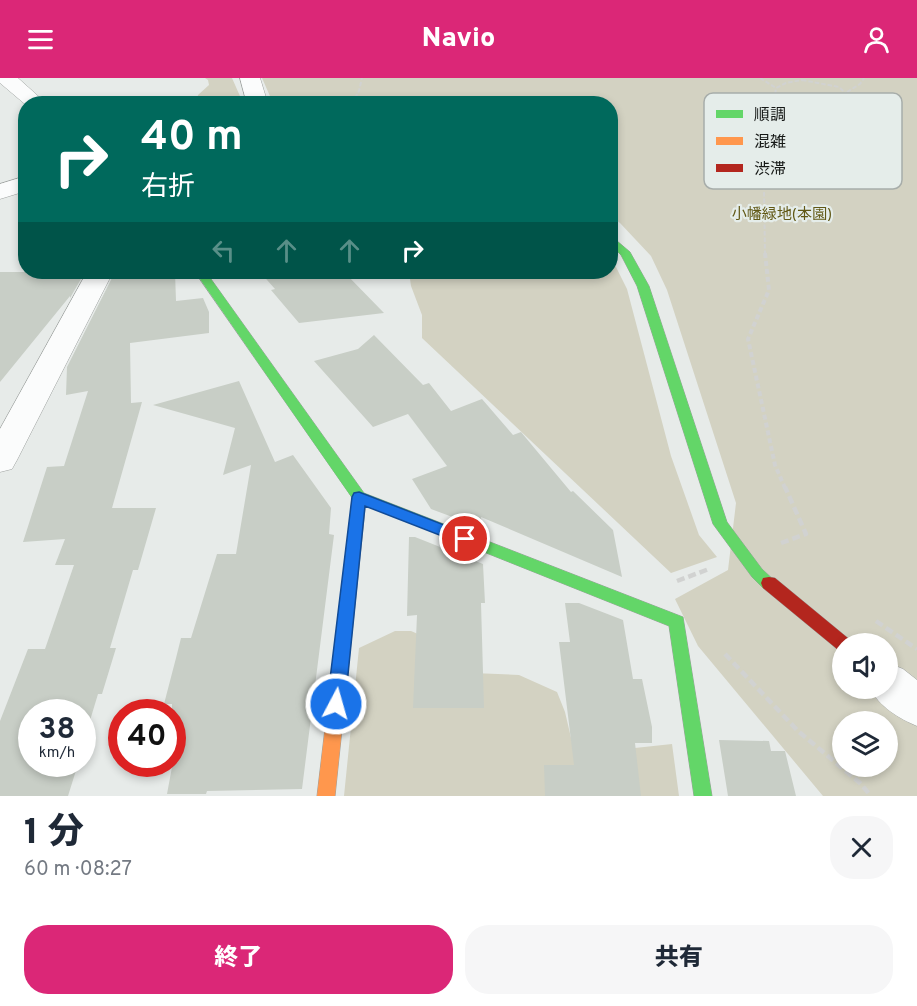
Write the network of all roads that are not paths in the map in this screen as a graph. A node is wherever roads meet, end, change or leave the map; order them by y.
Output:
1 (6, 78) edge
2 (250, 78) edge
3 (27, 96) edge
4 (256, 96) edge
5 (18, 186) edge
6 (0, 192) edge
7 (618, 246) edge
8 (96, 279) edge
9 (206, 279) edge
10 (0, 460) edge
11 (359, 497) junction
12 (832, 636) edge
13 (898, 690) edge
14 (917, 706) edge
15 (326, 796) edge
16 (704, 796) edge

1 - 3 street
2 - 4 street
5 - 6 street
7 - 12 street
8 - 10 street
9 - 11 street
11 - 15 street
11 - 16 street
13 - 14 street

